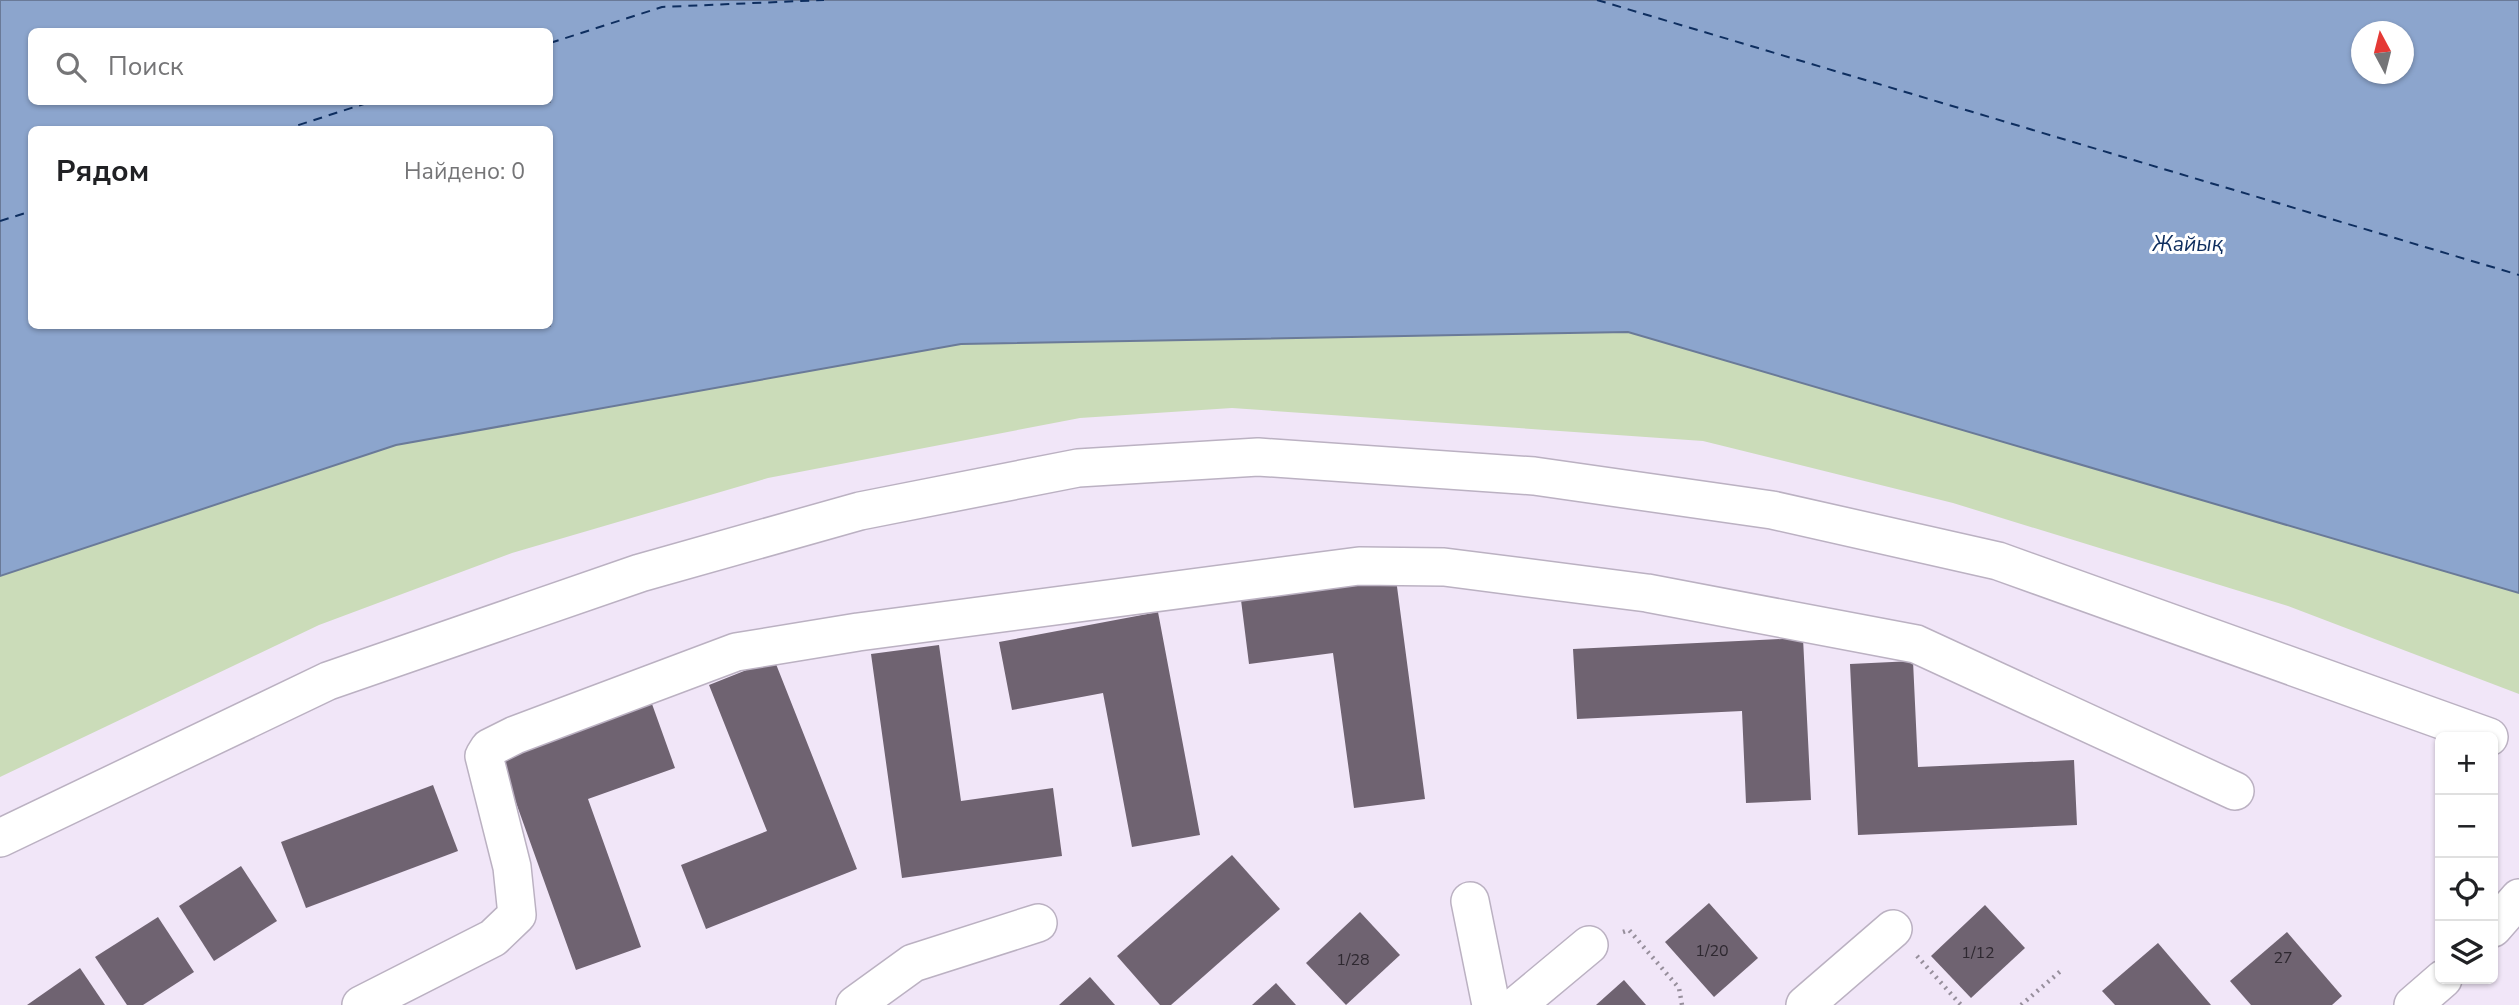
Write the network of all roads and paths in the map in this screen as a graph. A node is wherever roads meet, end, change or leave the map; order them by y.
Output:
1 (2474, 732) edge
2 (2498, 740) edge
3 (2519, 748) edge
4 (2235, 791) dead end
5 (0, 838) edge
6 (2519, 898) edge
7 (1470, 901) dead end
8 (2498, 922) edge
9 (1038, 923) dead end
10 (1893, 929) joint
11 (1589, 945) joint
12 (2063, 969) dead end
13 (2436, 984) edge
14 (361, 1005) edge
15 (855, 1005) edge
16 (1491, 1005) edge
17 (1517, 1005) edge
18 (1682, 1005) edge
19 (1805, 1005) edge
20 (1961, 1005) edge
21 (2021, 1005) edge
22 (2413, 1005) edge

1 - 5 street
2 - 3 street
4 - 14 street
6 - 8 street
7 - 16 street
9 - 15 street
10 - 19 street
10 - 20 path
11 - 17 street
11 - 18 path
12 - 21 path
13 - 22 street

